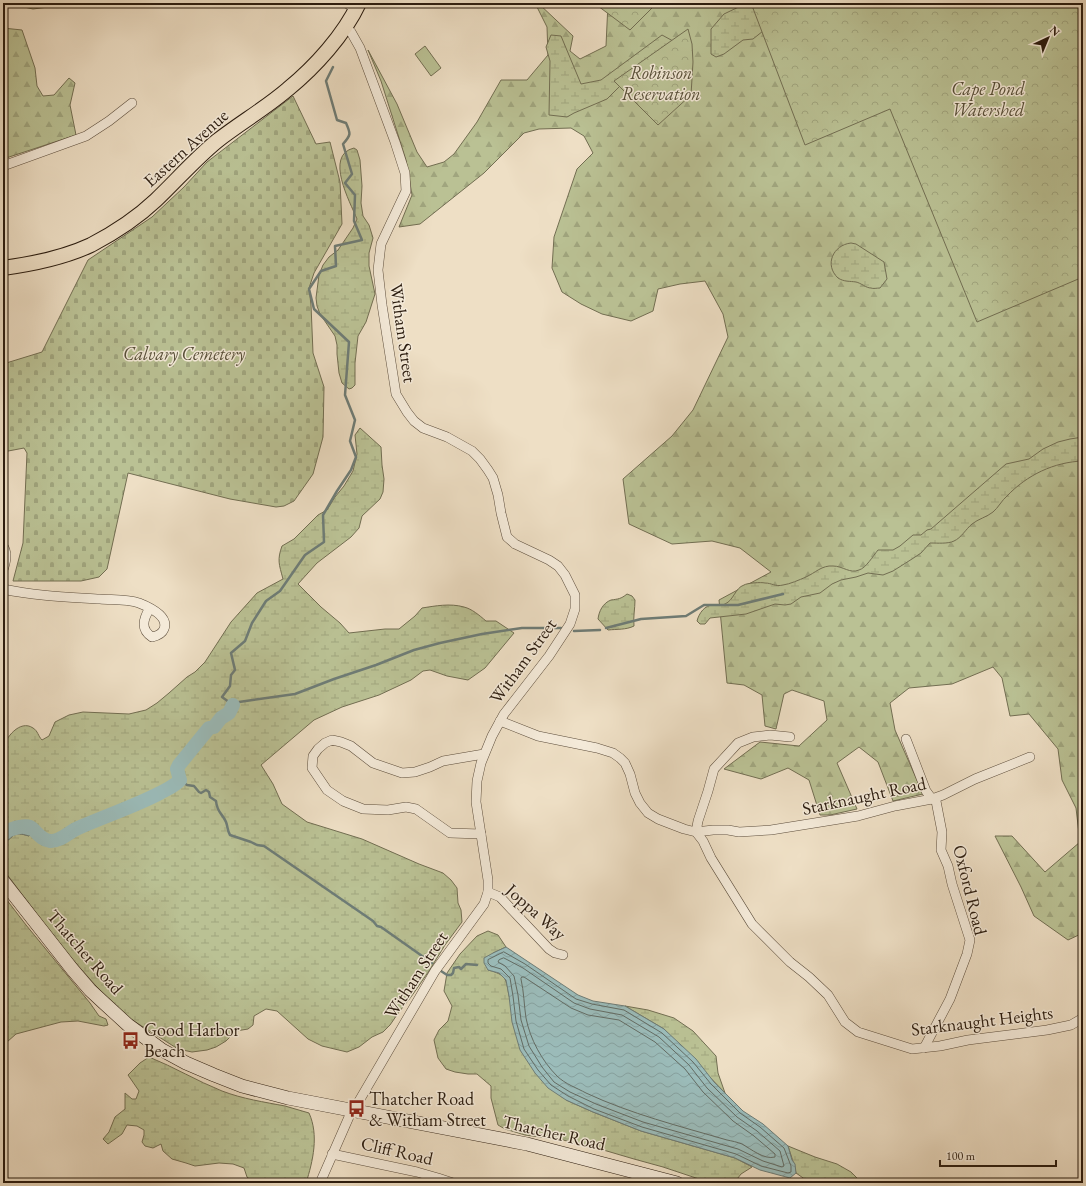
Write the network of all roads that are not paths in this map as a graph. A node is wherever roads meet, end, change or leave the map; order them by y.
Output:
1 (354, 5) edge
2 (345, 27) junction
3 (132, 103) dead end
4 (3, 166) edge
5 (3, 268) edge
6 (3, 546) edge
7 (3, 570) edge
8 (3, 589) edge
9 (150, 608) dead end
10 (500, 721) junction
11 (790, 737) dead end
12 (906, 739) dead end
13 (484, 754) junction
14 (1030, 757) dead end
15 (932, 799) junction
16 (696, 832) junction
17 (481, 834) junction
18 (3, 881) edge
19 (488, 892) junction
20 (563, 955) dead end
21 (1083, 1018) edge
22 (924, 1048) junction
23 (352, 1110) junction
24 (332, 1154) junction
25 (320, 1183) edge
26 (453, 1183) edge
27 (677, 1183) edge

1 - 2 main road, Eastern Avenue
2 - 5 main road, Eastern Avenue
2 - 10 street, Witham Street
3 - 4 street
6 - 7 street
8 - 9 street
10 - 13 street, Witham Street
10 - 16 street
11 - 16 street
12 - 15 street, Oxford Road
13 - 17 street, Witham Street
13 - 17 street
14 - 15 street, Starknaught Road
15 - 16 street, Starknaught Road
15 - 22 street, Oxford Road
16 - 22 street, Starknaught Heights
17 - 19 street, Witham Street
18 - 23 main road, Thatcher Road
19 - 20 street, Joppa Way
19 - 23 street, Witham Street
21 - 22 street, Starknaught Heights
23 - 24 street, Witham Street
23 - 27 main road, Thatcher Road
24 - 25 street, Witham Street
24 - 26 street, Cliff Road

